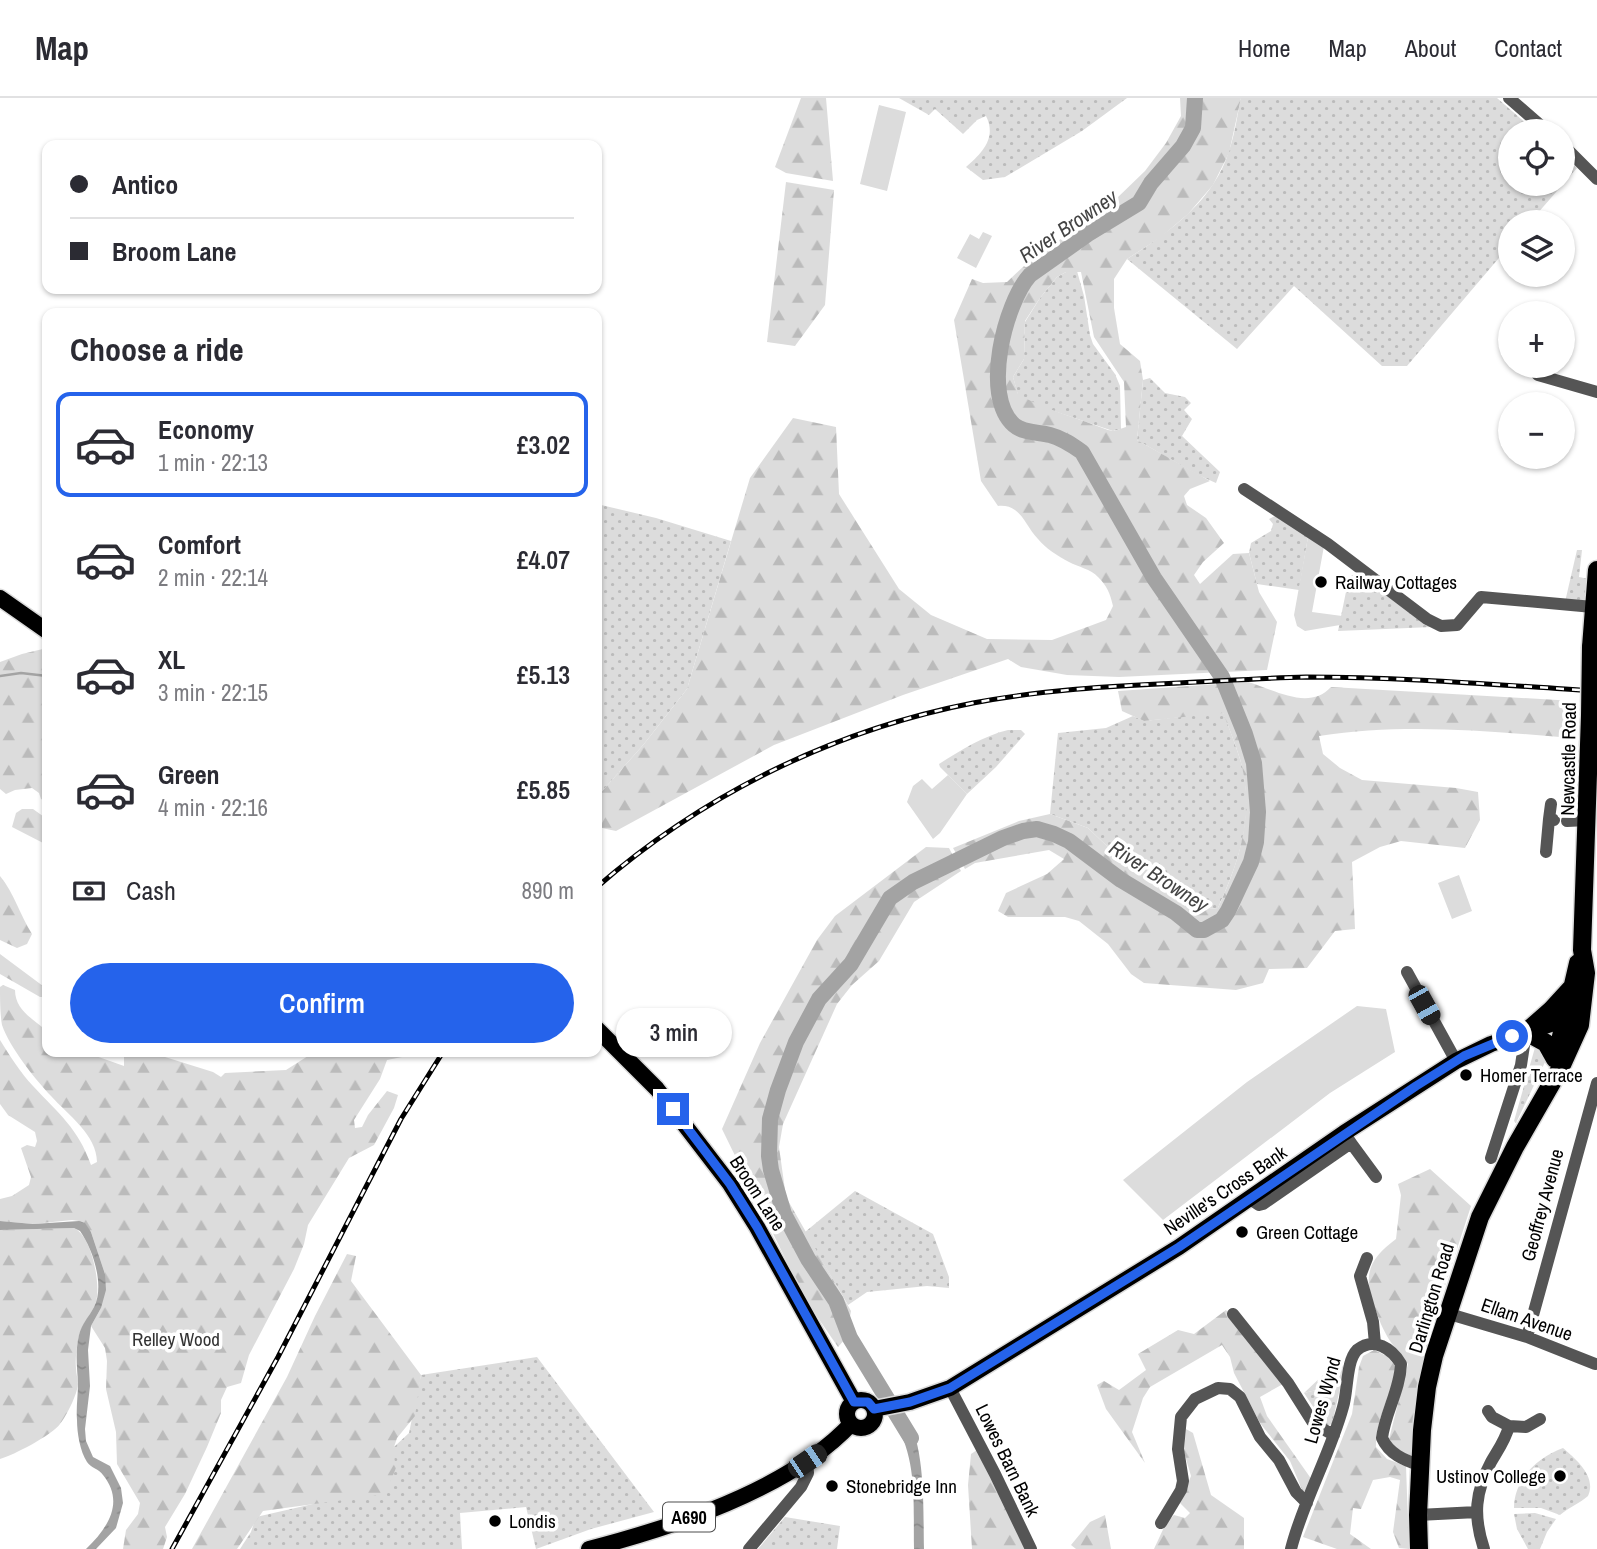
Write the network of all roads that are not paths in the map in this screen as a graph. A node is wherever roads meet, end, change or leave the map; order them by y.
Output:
1 (1509, 98) edge
2 (1533, 119) edge
3 (1575, 157) edge
4 (1597, 179) edge
5 (1548, 378) edge
6 (1597, 392) edge
7 (1244, 489) dead end
8 (1597, 569) edge
9 (0, 598) edge
10 (1593, 607) junction
11 (42, 627) edge
12 (1551, 804) dead end
13 (1557, 820) junction
14 (1587, 821) junction
15 (1546, 852) dead end
16 (1407, 972) dead end
17 (1579, 980) junction
18 (1597, 991) edge
19 (1581, 1021) edge
20 (1526, 1032) junction
21 (602, 1034) edge
22 (1555, 1059) junction
23 (1456, 1061) junction
24 (1553, 1079) junction
25 (1597, 1083) edge
26 (1510, 1101) junction
27 (1521, 1136) junction
28 (1348, 1138) junction
29 (1491, 1158) dead end
30 (1376, 1177) dead end
31 (1367, 1258) dead end
32 (1446, 1313) junction
33 (1233, 1314) dead end
34 (1527, 1337) junction
35 (1376, 1344) junction
36 (1595, 1364) dead end
37 (950, 1388) junction
38 (854, 1402) junction
39 (874, 1409) junction
40 (1488, 1411) dead end
41 (1540, 1419) dead end
42 (851, 1424) junction
43 (1509, 1426) junction
44 (1334, 1435) junction
45 (807, 1461) junction
46 (1419, 1465) junction
47 (1307, 1503) junction
48 (1477, 1512) junction
49 (1418, 1515) junction
50 (1161, 1522) dead end
51 (589, 1549) edge
52 (749, 1549) edge
53 (1031, 1549) edge
54 (1291, 1549) edge
55 (1419, 1549) edge
56 (1483, 1549) edge

1 - 2 street
3 - 4 street
5 - 6 street
7 - 10 street
8 - 10 highway, Newcastle Road
9 - 11 main road
10 - 14 highway, Newcastle Road, bridge
12 - 13 street
13 - 14 street
13 - 15 street
14 - 17 highway, Newcastle Road
16 - 23 street
17 - 18 highway
17 - 19 highway, Newcastle Road
17 - 20 highway
19 - 20 main road, Neville's Cross Bank / A690
19 - 22 highway, Darlington Road
19 - 24 highway, Darlington Road
20 - 22 highway
20 - 23 main road, Neville's Cross Bank / A690
20 - 26 street
21 - 38 main road, Broom Lane
22 - 24 highway, Darlington Road
23 - 28 main road, Neville's Cross Bank / A690
24 - 27 highway, Darlington Road
25 - 34 street, Geoffrey Avenue
26 - 27 street
26 - 29 street
27 - 32 highway, Darlington Road
28 - 30 street
28 - 37 main road, Neville's Cross Bank / A690
31 - 35 street
32 - 34 street, Ellam Avenue
32 - 46 highway, Darlington Road
33 - 44 street
34 - 36 street, Ellam Avenue
35 - 44 street, Lowes Wynd
35 - 46 street
37 - 39 main road, A690
37 - 53 street, Lowes Barn Bank
38 - 39 main road
38 - 42 main road
39 - 42 main road, A690
40 - 43 street
41 - 43 street
42 - 45 main road, A690
43 - 48 street
44 - 47 street, Lowes Wynd
45 - 51 main road, A690
45 - 52 street
46 - 49 highway, Darlington Road
47 - 50 street
47 - 54 street, Lowes Wynd
48 - 49 street
48 - 56 street
49 - 55 highway, Darlington Road

